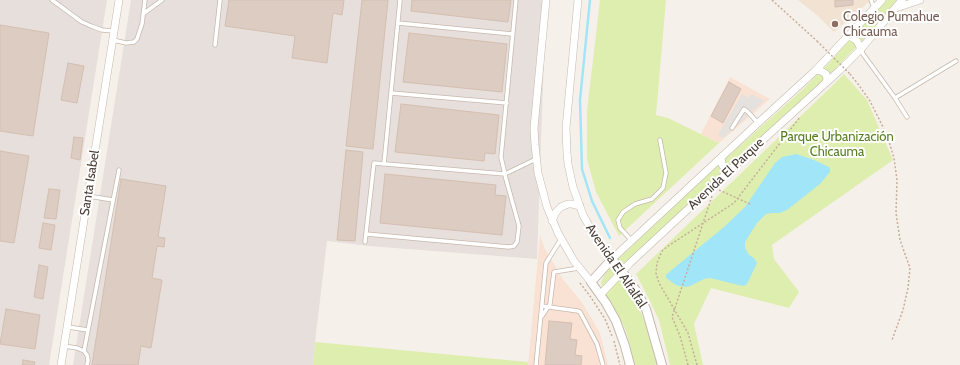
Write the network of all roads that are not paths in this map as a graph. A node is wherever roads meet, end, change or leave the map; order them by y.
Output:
1 (52, 0) edge
2 (119, 0) edge
3 (145, 0) edge
4 (162, 0) edge
5 (220, 0) edge
6 (400, 0) edge
7 (516, 0) edge
8 (546, 0) edge
9 (578, 0) edge
10 (871, 0) edge
11 (882, 0) edge
12 (902, 0) edge
13 (920, 0) edge
14 (896, 8) junction
15 (875, 9) junction
16 (143, 14) junction
17 (398, 23) junction
18 (114, 32) junction
19 (512, 34) junction
20 (849, 36) junction
21 (112, 40) junction
22 (215, 45) dead end
23 (861, 49) junction
24 (956, 61) dead end
25 (816, 70) junction
26 (826, 83) junction
27 (392, 92) junction
28 (895, 98) junction
29 (507, 103) junction
30 (907, 117) dead end
31 (758, 123) junction
32 (732, 128) dead end
33 (660, 140) dead end
34 (721, 158) junction
35 (536, 159) junction
36 (384, 164) junction
37 (731, 169) junction
38 (118, 170) dead end
39 (504, 174) junction
40 (88, 196) junction
41 (113, 200) junction
42 (580, 206) junction
43 (552, 221) junction
44 (366, 234) junction
45 (561, 239) junction
46 (632, 240) junction
47 (365, 242) dead end
48 (612, 259) junction
49 (580, 268) junction
50 (622, 271) junction
51 (591, 282) junction
52 (600, 295) junction
53 (542, 306) junction
54 (547, 307) junction
55 (541, 316) junction
56 (67, 327) junction
57 (88, 330) junction
58 (64, 346) junction
59 (84, 351) junction
60 (61, 365) edge
61 (87, 365) edge
62 (536, 365) edge
63 (603, 365) edge
64 (630, 365) edge
65 (662, 365) edge

1 - 18 lane
2 - 18 street, Santa Isabel
3 - 16 lane
4 - 16 lane
5 - 22 lane
6 - 17 lane
7 - 19 lane
8 - 35 street
9 - 42 street, Avenida El Alfalfal
10 - 15 lane
11 - 15 street, Avenida El Parque
12 - 14 street, Avenida El Parque
13 - 14 street
14 - 23 street, Avenida El Parque
15 - 20 street, Avenida El Parque
16 - 21 lane
17 - 19 lane
17 - 27 lane
18 - 21 street, Santa Isabel
19 - 29 lane
20 - 23 street
20 - 25 street, Avenida El Parque
21 - 40 street, Santa Isabel
23 - 26 street, Avenida El Parque
23 - 28 lane
24 - 28 lane
25 - 26 street
25 - 31 street, Avenida El Parque
26 - 37 street, Avenida El Parque
27 - 29 lane
27 - 36 lane
28 - 30 lane
29 - 39 lane
31 - 32 lane
31 - 34 street, Avenida El Parque
33 - 46 lane
34 - 37 street
34 - 46 street, Avenida El Parque
35 - 39 lane
35 - 43 street
36 - 39 lane
36 - 44 lane
37 - 50 street, Avenida El Parque
38 - 41 lane
39 - 44 lane
40 - 41 lane
40 - 56 street, Santa Isabel
41 - 57 lane
42 - 43 street
42 - 48 street, Avenida El Alfalfal
43 - 45 street
44 - 47 lane
45 - 49 street
45 - 53 lane
46 - 48 street, Avenida El Parque
48 - 50 street, Avenida El Alfalfal
48 - 51 street
49 - 51 street
49 - 54 lane
50 - 52 street, Avenida El Parque
50 - 65 street, Avenida El Alfalfal
51 - 52 street
52 - 64 street
53 - 54 lane
53 - 55 lane
54 - 55 lane
54 - 63 lane
55 - 62 lane
56 - 57 lane
56 - 58 street, Santa Isabel
57 - 59 lane
58 - 59 lane
58 - 60 street, Santa Isabel
59 - 61 lane

